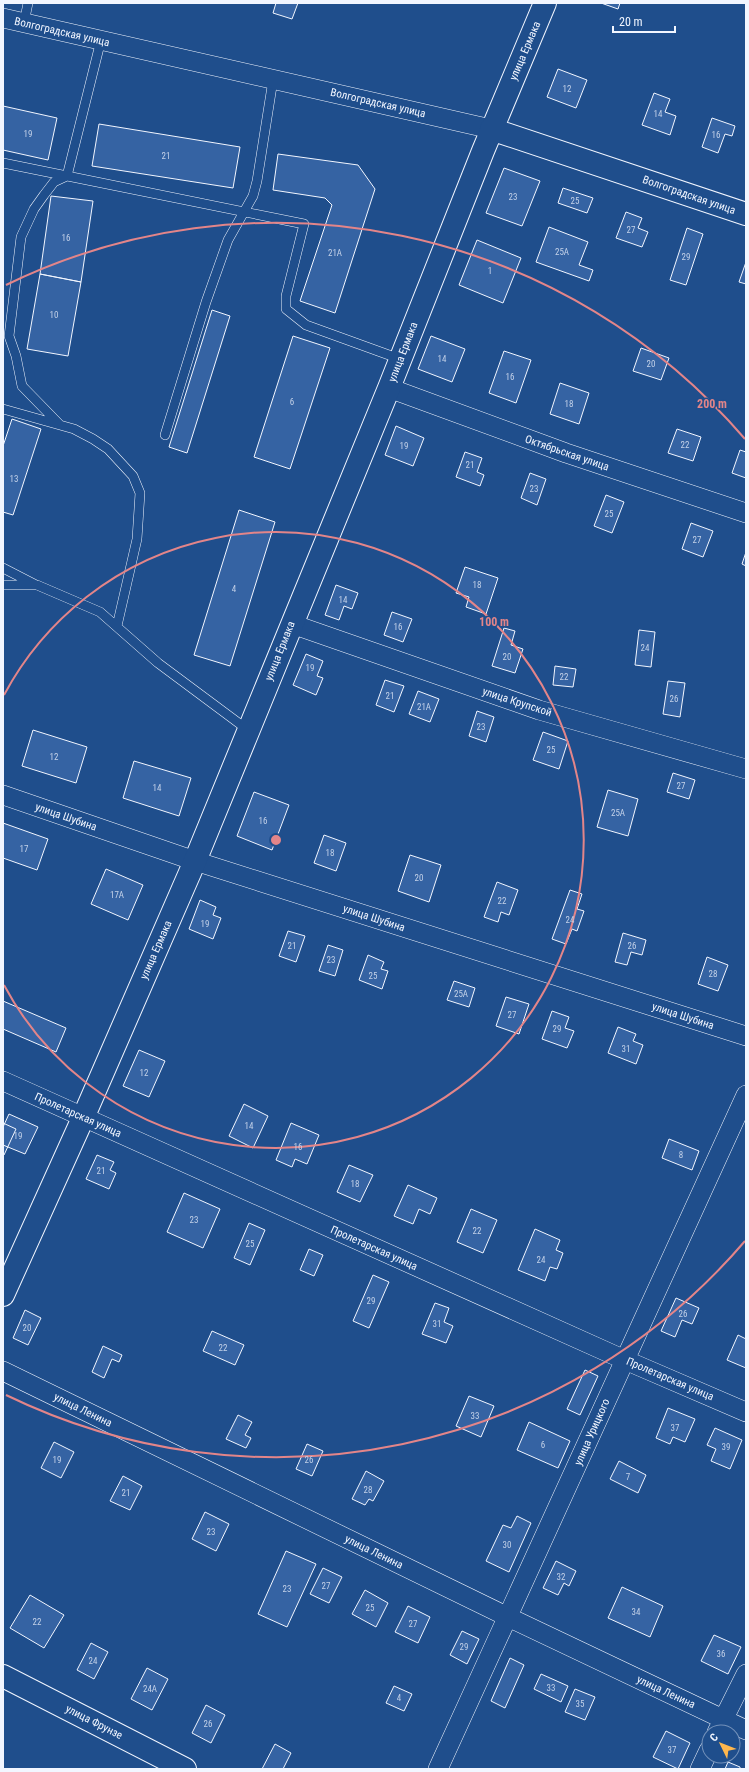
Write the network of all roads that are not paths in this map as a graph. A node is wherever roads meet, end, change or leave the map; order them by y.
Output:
1 (28, 3) edge
2 (545, 3) edge
3 (3, 18) edge
4 (24, 23) junction
5 (101, 40) junction
6 (273, 80) junction
7 (492, 129) junction
8 (3, 163) edge
9 (67, 176) junction
10 (244, 212) junction
11 (746, 214) edge
12 (400, 359) junction
13 (389, 388) junction
14 (3, 409) edge
15 (60, 425) junction
16 (165, 435) dead end
17 (746, 513) edge
18 (3, 568) edge
19 (3, 585) edge
20 (37, 585) junction
21 (292, 624) junction
22 (117, 626) junction
23 (248, 730) junction
24 (746, 769) edge
25 (3, 795) edge
26 (195, 861) junction
27 (746, 1036) edge
28 (3, 1081) edge
29 (746, 1095) edge
30 (83, 1118) junction
31 (3, 1294) edge
32 (625, 1360) junction
33 (3, 1371) edge
34 (746, 1412) edge
35 (508, 1618) junction
36 (746, 1674) edge
37 (3, 1676) edge
38 (716, 1724) edge
39 (721, 1724) edge
40 (185, 1769) edge
41 (438, 1769) edge

1 - 4 lane
2 - 7 street, улица Ермака
3 - 4 street, Волгоградская улица
4 - 5 street, Волгоградская улица
5 - 6 street, Волгоградская улица
5 - 9 lane
6 - 7 street, Волгоградская улица
6 - 10 lane
7 - 11 street, Волгоградская улица
7 - 12 street, улица Ермака
8 - 9 lane
9 - 10 lane
9 - 15 lane
10 - 12 lane
10 - 16 lane
12 - 13 street, улица Ермака
13 - 17 street, Октябрьская улица
13 - 21 street, улица Ермака
14 - 15 lane
15 - 22 lane
18 - 20 lane
19 - 20 lane
20 - 22 lane
21 - 23 street, улица Ермака
21 - 24 street, улица Крупской
22 - 23 lane
23 - 26 street, улица Ермака
25 - 26 street, улица Шубина
26 - 27 street, улица Шубина
26 - 30 street, улица Ермака
28 - 30 street, Пролетарская улица
29 - 32 street, улица Урицкого
30 - 31 street, улица Ермака
30 - 32 street, Пролетарская улица
32 - 34 street, Пролетарская улица
32 - 35 street, улица Урицкого
33 - 35 street, улица Ленина
35 - 38 street, улица Ленина
35 - 41 street, улица Урицкого
36 - 39 street
37 - 40 street, улица Фрунзе

